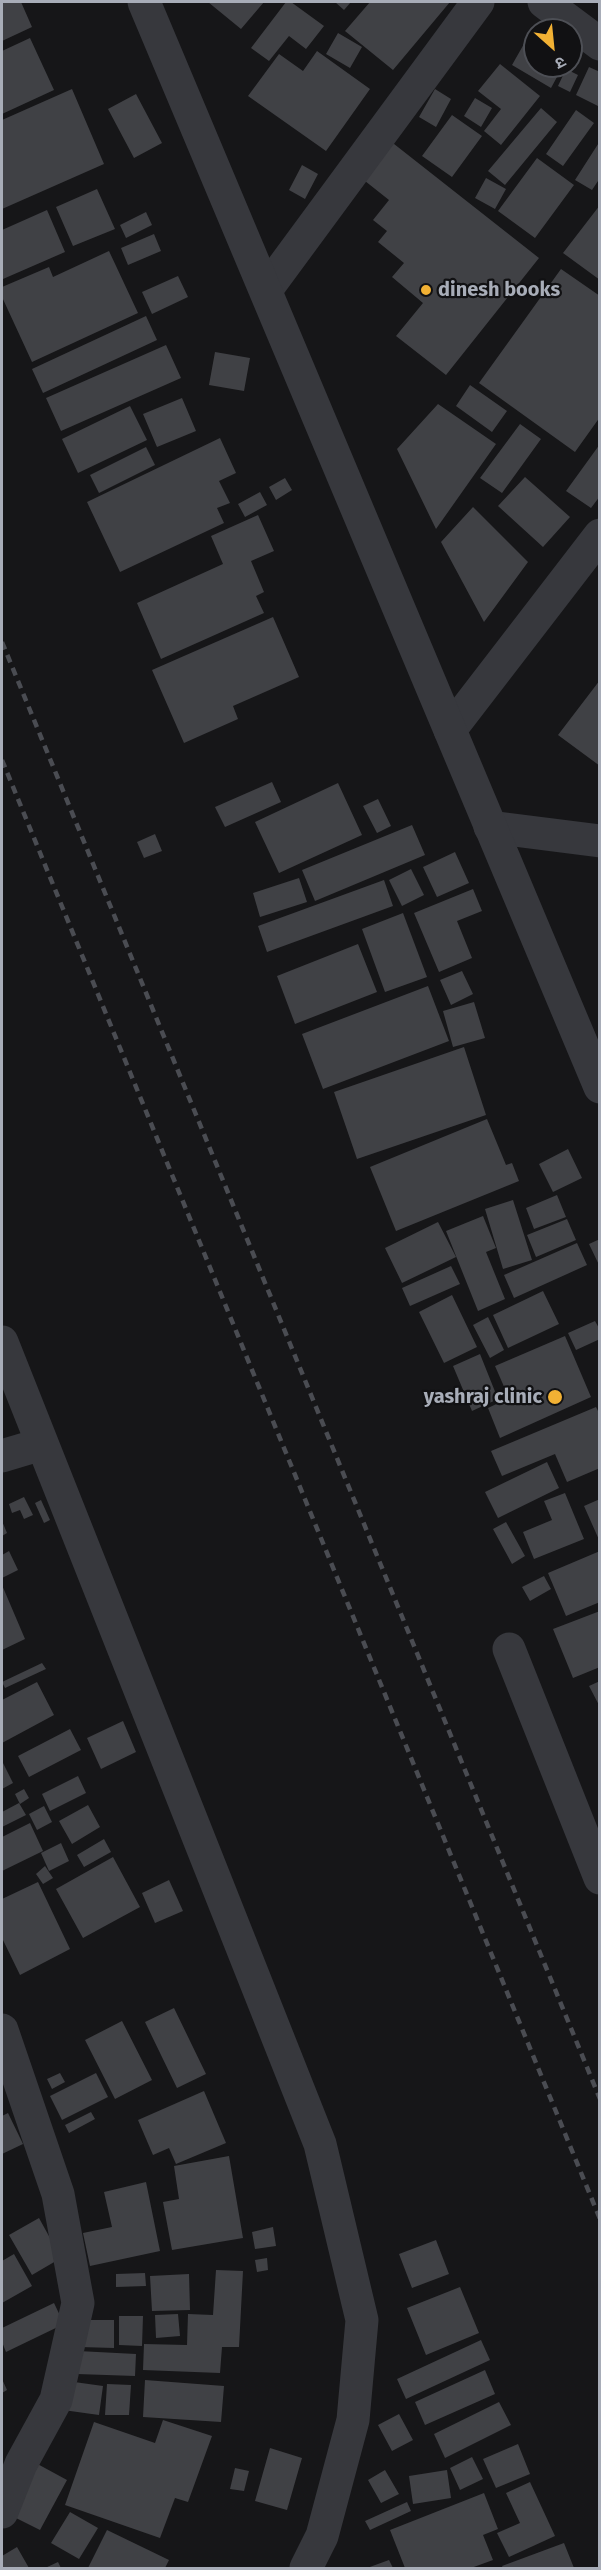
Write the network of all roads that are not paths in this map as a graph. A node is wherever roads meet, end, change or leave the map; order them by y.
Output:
1 (144, 2) edge
2 (478, 2) edge
3 (544, 2) edge
4 (600, 44) edge
5 (266, 290) junction
6 (600, 535) edge
7 (450, 730) junction
8 (490, 828) junction
9 (600, 841) edge
10 (588, 1036) edge
11 (600, 1087) edge
12 (2, 1342) edge
13 (42, 1444) junction
14 (2, 1456) edge
15 (509, 1649) dead end
16 (600, 1878) edge
17 (2, 2030) edge
18 (2, 2512) edge
19 (306, 2568) edge

1 - 5 street
2 - 5 street
3 - 4 street
5 - 7 street
6 - 7 street
7 - 8 street
8 - 9 street
8 - 10 street
10 - 11 street
12 - 13 street
13 - 14 street
13 - 19 street
15 - 16 street
17 - 18 street

